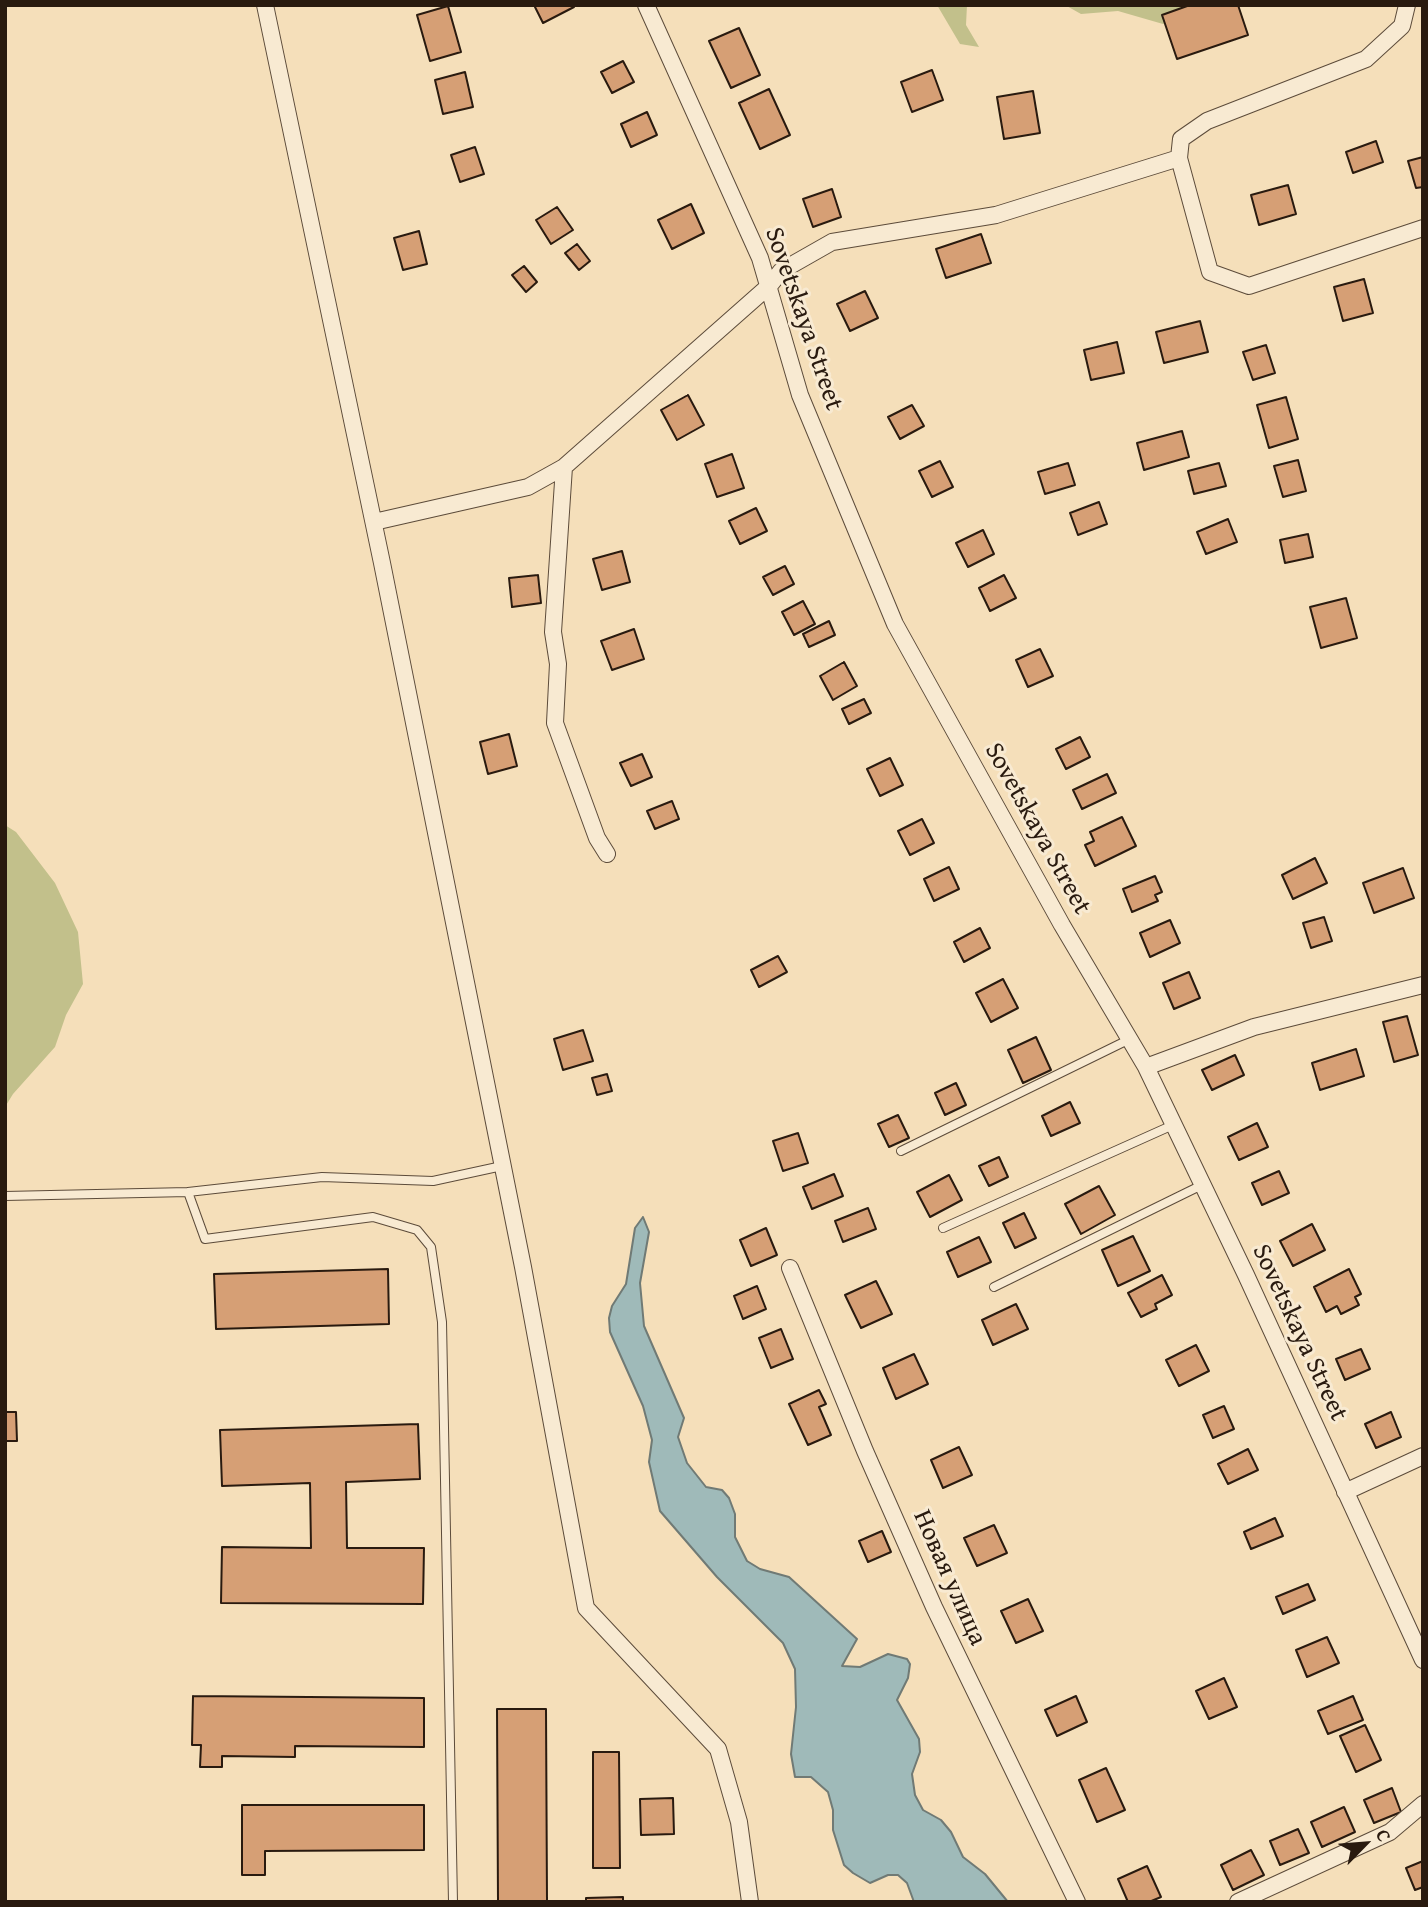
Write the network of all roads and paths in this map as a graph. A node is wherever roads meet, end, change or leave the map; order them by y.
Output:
1 (265, 5) edge
2 (646, 5) edge
3 (1407, 5) edge
4 (1179, 158) junction
5 (1423, 228) edge
6 (770, 285) junction
7 (564, 467) junction
8 (374, 522) junction
9 (607, 854) dead end
10 (1423, 985) edge
11 (1130, 1039) junction
12 (1146, 1067) junction
13 (1174, 1125) junction
14 (901, 1151) dead end
15 (502, 1167) junction
16 (1202, 1185) junction
17 (188, 1192) junction
18 (5, 1196) edge
19 (943, 1228) dead end
20 (790, 1268) dead end
21 (993, 1287) dead end
22 (1423, 1456) edge
23 (1345, 1492) junction
24 (1423, 1660) edge
25 (1423, 1804) edge
26 (453, 1902) edge
27 (750, 1902) edge
28 (1077, 1902) edge
29 (1238, 1902) edge

1 - 8 street
2 - 6 street, Sovetskaya Street
3 - 4 street
4 - 5 street
4 - 6 street
6 - 7 street
6 - 11 street, Sovetskaya Street
7 - 8 street
7 - 9 street
8 - 15 street
10 - 12 street
11 - 12 street, Sovetskaya Street
11 - 14 lane
12 - 13 street, Sovetskaya Street
13 - 16 street, Sovetskaya Street
13 - 19 lane
15 - 17 lane
15 - 27 street
16 - 21 lane
16 - 23 street, Sovetskaya Street
17 - 18 lane
17 - 26 lane
20 - 28 street, Новая улица
22 - 23 street
23 - 24 street, Sovetskaya Street
25 - 29 street

